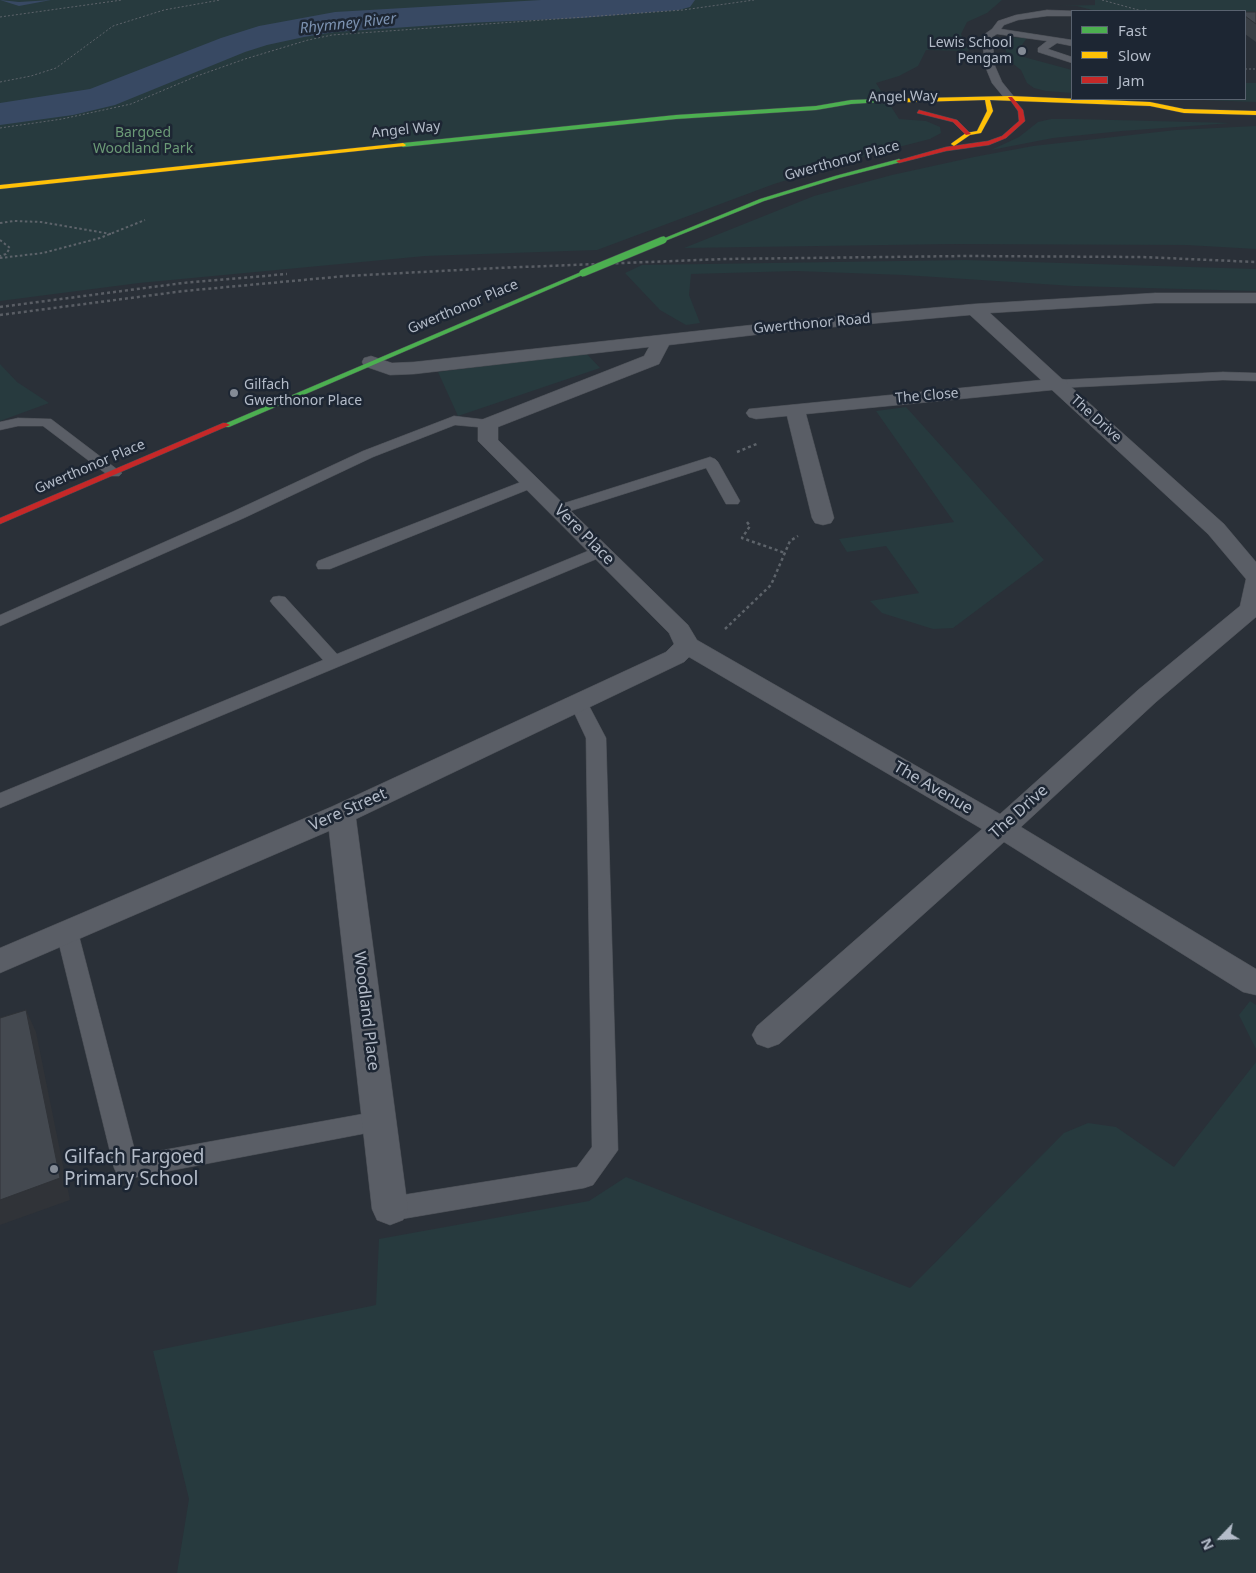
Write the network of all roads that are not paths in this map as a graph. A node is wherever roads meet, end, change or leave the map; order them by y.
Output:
1 (1037, 4) dead end
2 (1047, 13) junction
3 (1071, 13) edge
4 (995, 31) junction
5 (1055, 40) junction
6 (1071, 43) edge
7 (1071, 60) edge
8 (997, 83) junction
9 (987, 98) junction
10 (1010, 98) junction
11 (816, 108) junction
12 (963, 111) dead end
13 (994, 111) junction
14 (1184, 111) junction
15 (1026, 112) junction
16 (873, 113) dead end
17 (1256, 113) edge
18 (1112, 114) dead end
19 (968, 134) junction
20 (946, 149) junction
21 (0, 187) edge
22 (1256, 298) edge
23 (974, 309) junction
24 (662, 340) junction
25 (370, 362) junction
26 (1256, 376) edge
27 (1058, 384) junction
28 (795, 408) junction
29 (756, 413) dead end
30 (488, 424) junction
31 (0, 426) edge
32 (114, 473) junction
33 (530, 483) junction
34 (732, 501) road end
35 (558, 510) junction
36 (823, 518) road end
37 (0, 521) edge
38 (600, 551) junction
39 (324, 565) dead end
40 (1256, 576) edge
41 (1256, 581) edge
42 (279, 601) dead end
43 (0, 621) edge
44 (687, 645) junction
45 (335, 662) junction
46 (579, 704) junction
47 (0, 801) edge
48 (341, 814) junction
49 (1002, 828) junction
50 (67, 932) junction
51 (0, 961) edge
52 (1255, 984) edge
53 (768, 1035) dead end
54 (380, 1122) junction
55 (390, 1209) joint

1 - 2 lane
2 - 3 lane
2 - 4 lane
4 - 5 lane
4 - 8 lane
5 - 6 lane
5 - 7 lane
8 - 9 lane
8 - 10 lane
9 - 10 main road, Angel Way
9 - 11 main road, Angel Way
9 - 13 main road
10 - 14 main road, Angel Way
10 - 15 main road
11 - 16 main road, Angel Way
11 - 21 main road, Angel Way
12 - 19 main road, Angel Way
13 - 15 main road
13 - 19 main road, Gwerthonor Place
14 - 17 main road
14 - 18 main road
15 - 20 main road, Gwerthonor Place
19 - 20 main road, Gwerthonor Place
20 - 25 main road, Gwerthonor Place, bridge
22 - 23 street, Gwerthonor Road
23 - 24 street, Gwerthonor Road
23 - 27 street, The Drive
24 - 25 street, Gwerthonor Road
24 - 30 street
25 - 32 main road, Gwerthonor Place
26 - 27 lane
27 - 28 street, The Close
27 - 40 street, The Drive
28 - 29 street, The Close
28 - 36 street
30 - 33 street, Vere Place
30 - 43 lane
31 - 32 lane
32 - 37 main road, Gwerthonor Place
33 - 35 street, Vere Place
33 - 39 lane
34 - 35 lane
35 - 38 street, Vere Place
38 - 44 street, Vere Place
38 - 45 lane
41 - 49 street, The Drive
42 - 45 lane
44 - 46 street, Vere Street
44 - 49 street, The Avenue
45 - 47 lane
46 - 48 street, Vere Street
46 - 55 lane
48 - 50 street, Vere Street
48 - 54 street, Woodland Place
49 - 52 street, The Avenue
49 - 53 street, The Drive
50 - 51 street, Vere Street
50 - 54 lane
54 - 55 street, Woodland Place

